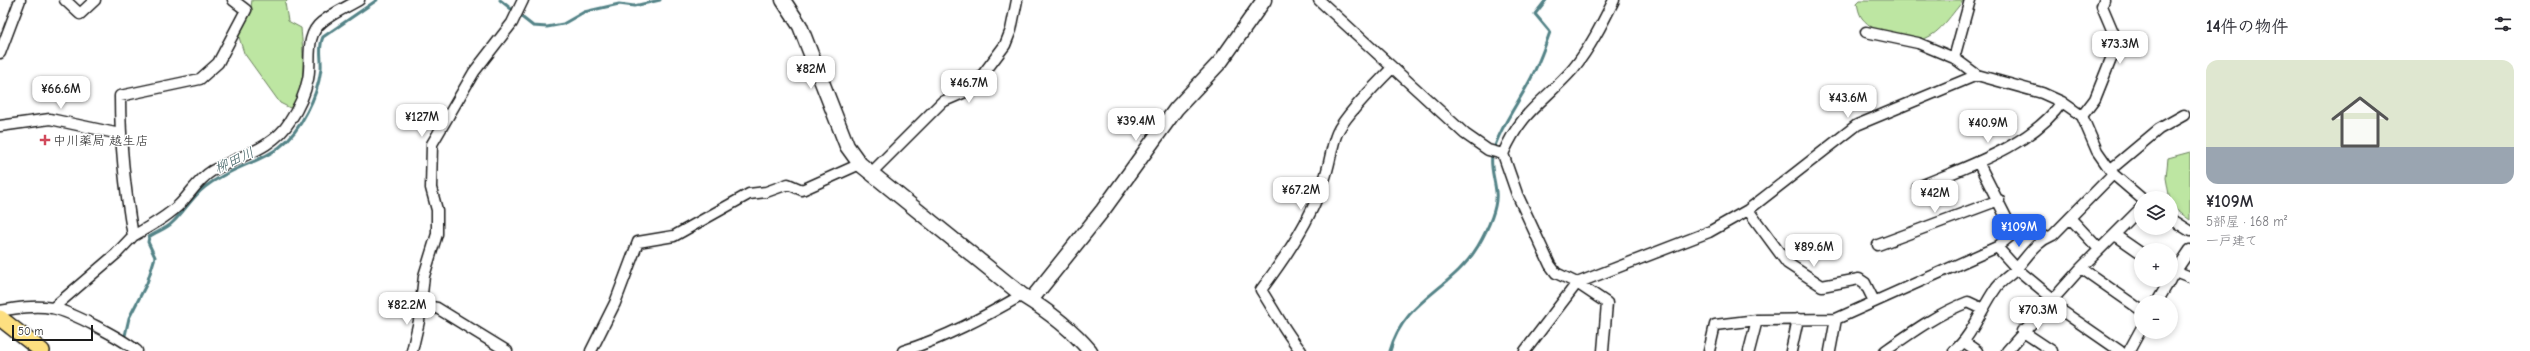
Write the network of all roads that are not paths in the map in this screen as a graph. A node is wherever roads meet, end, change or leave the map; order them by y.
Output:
1 (20, 0) edge
2 (65, 0) edge
3 (96, 0) edge
4 (232, 0) edge
5 (358, 0) edge
6 (523, 0) edge
7 (783, 0) edge
8 (1017, 0) edge
9 (1264, 0) edge
10 (1318, 0) edge
11 (1614, 0) edge
12 (1970, 0) edge
13 (2104, 0) edge
14 (1866, 32) dead end
15 (0, 53) edge
16 (1954, 58) junction
17 (1392, 68) junction
18 (1977, 75) junction
19 (2062, 102) junction
20 (2184, 114) dead end
21 (2082, 116) junction
22 (0, 126) edge
23 (120, 134) junction
24 (1497, 152) junction
25 (1978, 162) junction
26 (866, 168) junction
27 (2112, 172) junction
28 (1918, 187) dead end
29 (2134, 192) edge
30 (1999, 200) junction
31 (1748, 210) junction
32 (2134, 215) edge
33 (2070, 218) junction
34 (2178, 223) edge
35 (2190, 231) edge
36 (2115, 234) junction
37 (133, 236) junction
38 (1878, 245) dead end
39 (1997, 247) junction
40 (2134, 248) edge
41 (2099, 249) junction
42 (2190, 250) edge
43 (2178, 267) edge
44 (2081, 268) junction
45 (2017, 269) junction
46 (2178, 276) edge
47 (2190, 277) edge
48 (1577, 283) junction
49 (1026, 298) junction
50 (2051, 300) junction
51 (1874, 301) junction
52 (2134, 305) edge
53 (420, 306) junction
54 (53, 308) junction
55 (1983, 309) junction
56 (0, 311) edge
57 (0, 318) edge
58 (1798, 319) junction
59 (1836, 319) junction
60 (1757, 320) junction
61 (2022, 331) junction
62 (2136, 339) edge
63 (1964, 342) junction
64 (42, 351) edge
65 (136, 351) edge
66 (412, 351) edge
67 (507, 351) edge
68 (591, 351) edge
69 (903, 351) edge
70 (1090, 351) edge
71 (1300, 351) edge
72 (1525, 351) edge
73 (1603, 351) edge
74 (1709, 351) edge
75 (1750, 351) edge
76 (1791, 351) edge
77 (1830, 351) edge
78 (1885, 351) edge
79 (1954, 351) edge
80 (1977, 351) edge
81 (2007, 351) edge
82 (2052, 351) edge
83 (2120, 351) edge
84 (2129, 351) edge

1 - 15 street
2 - 3 street
4 - 23 street
5 - 37 street
6 - 53 street
7 - 26 street
8 - 26 street
9 - 49 street
10 - 17 street
11 - 24 street
12 - 16 street
13 - 21 street
14 - 16 street
16 - 18 street
17 - 24 street
17 - 71 street
18 - 19 street
18 - 31 street
19 - 21 street
19 - 25 street
20 - 27 street
21 - 27 street
22 - 23 street
23 - 37 street
24 - 48 street
25 - 28 street
25 - 30 street
26 - 49 street
26 - 68 street
27 - 29 street
27 - 33 street
30 - 38 street
30 - 39 street
31 - 48 street
31 - 51 street
32 - 36 street
33 - 41 street
33 - 45 street
34 - 35 street
36 - 40 street
36 - 41 street
37 - 54 street
39 - 45 street
39 - 51 street
41 - 44 street
42 - 43 street
44 - 50 street
44 - 52 street
45 - 50 street
45 - 55 street
46 - 47 street
48 - 72 street
48 - 73 street
49 - 69 street
49 - 70 street
50 - 61 street
50 - 83 street
51 - 59 street
53 - 66 street
53 - 67 street
54 - 56 street
54 - 65 street
55 - 63 street
55 - 78 street
57 - 64 main road
58 - 59 street
58 - 60 street
58 - 76 street
59 - 77 street
60 - 74 street
60 - 75 street
61 - 81 street
61 - 82 street
62 - 84 street
63 - 79 street
63 - 80 street

